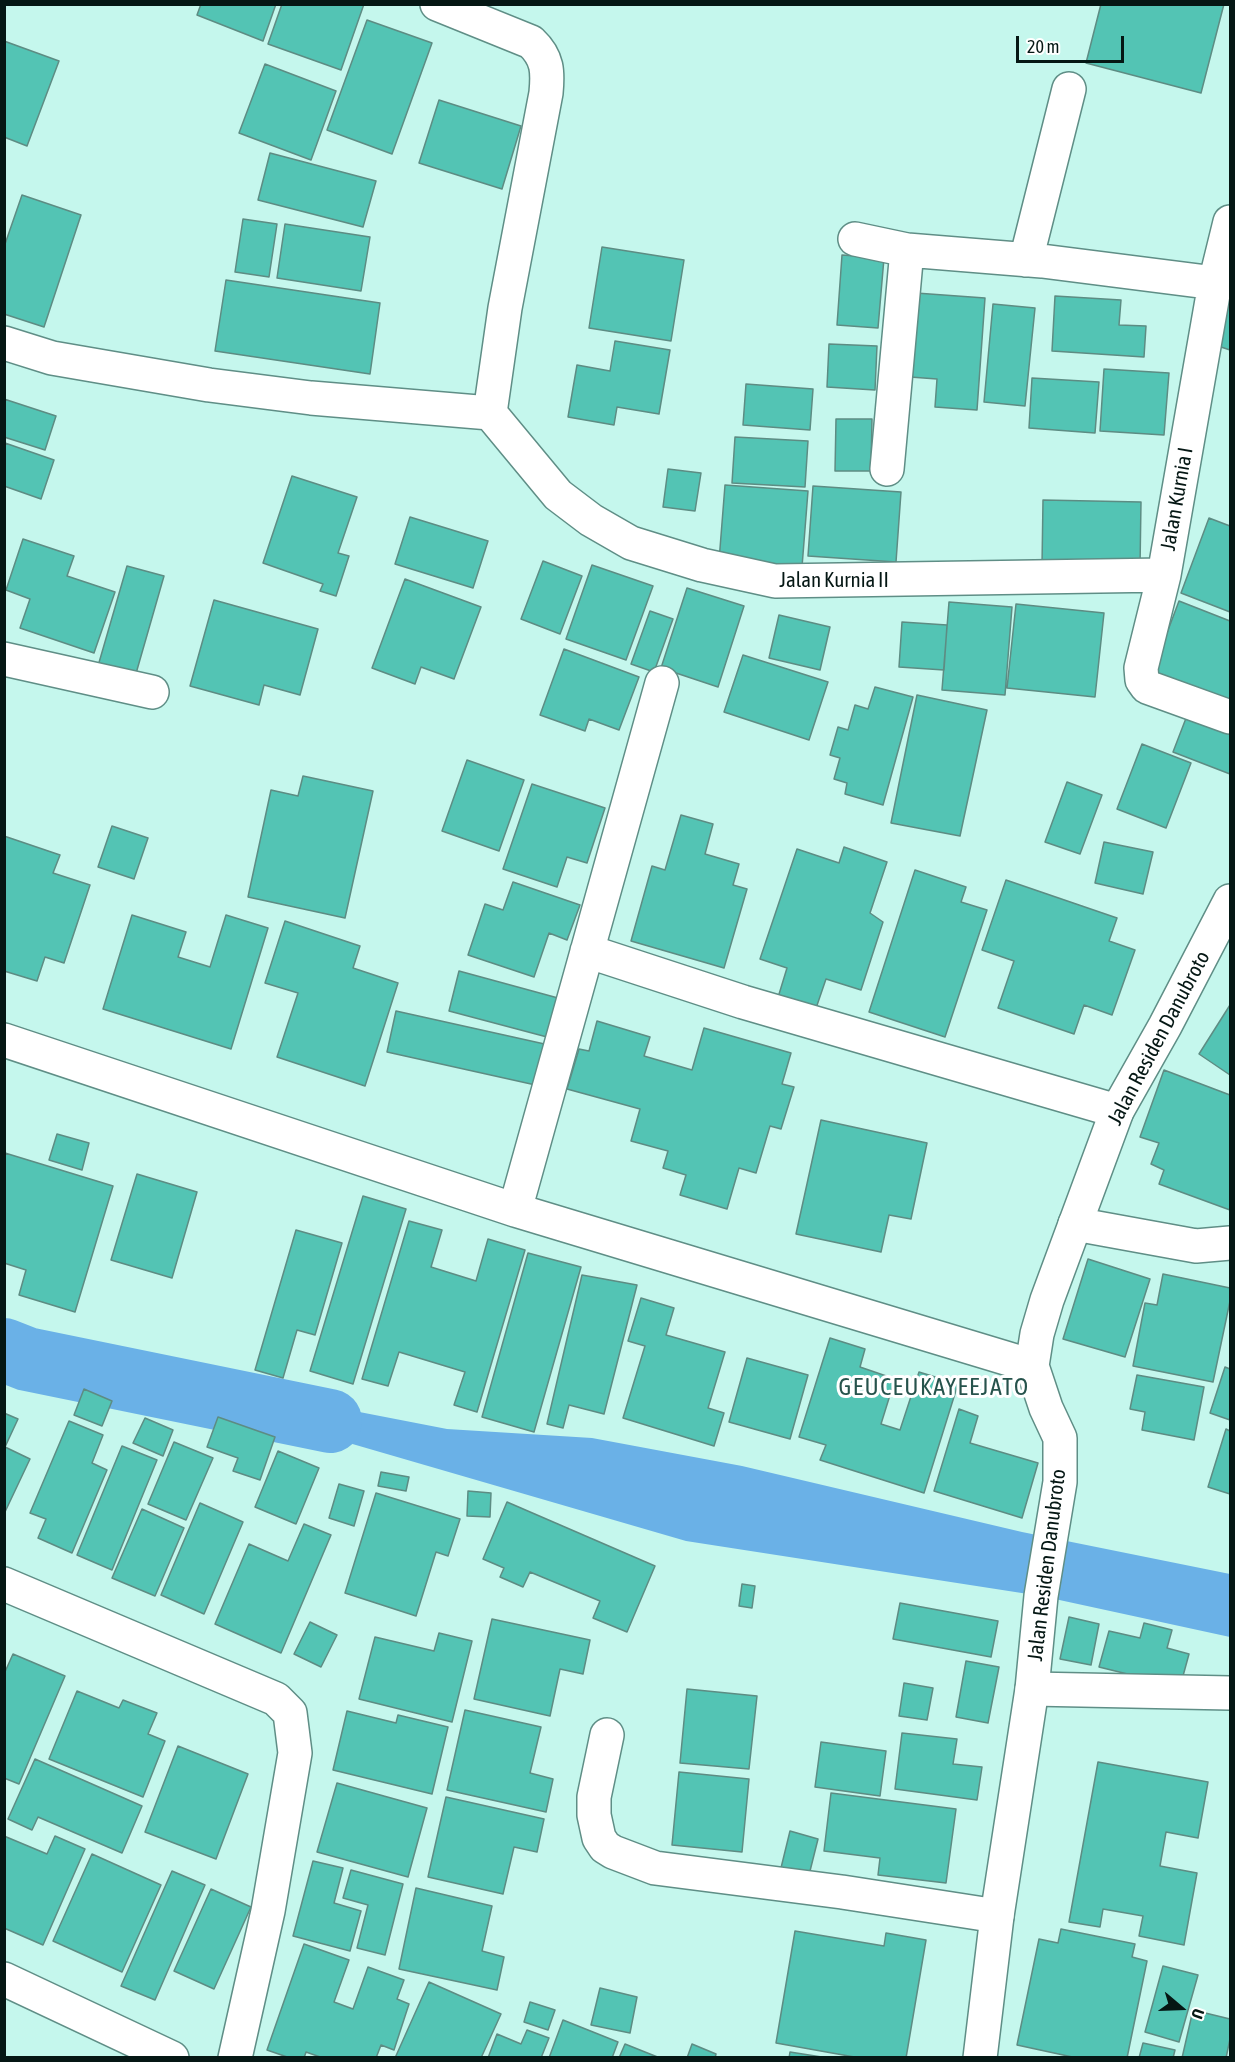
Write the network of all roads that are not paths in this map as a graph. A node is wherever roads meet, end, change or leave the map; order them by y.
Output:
1 (437, 4) edge
2 (1069, 89) dead end
3 (1230, 222) edge
4 (855, 239) dead end
5 (907, 250) junction
6 (1026, 260) junction
7 (1215, 283) junction
8 (4, 343) edge
9 (490, 413) junction
10 (887, 469) dead end
11 (1164, 575) junction
12 (4, 659) edge
13 (662, 683) dead end
14 (152, 692) dead end
15 (1230, 717) edge
16 (1230, 901) edge
17 (587, 951) junction
18 (4, 1040) edge
19 (1117, 1111) junction
20 (515, 1210) junction
21 (1076, 1224) junction
22 (1230, 1243) edge
23 (1032, 1366) junction
24 (4, 1584) edge
25 (1032, 1689) junction
26 (1230, 1694) edge
27 (607, 1735) dead end
28 (997, 1916) junction
29 (4, 1979) edge
30 (172, 2058) edge
31 (235, 2058) edge
32 (980, 2058) edge

1 - 9 street
2 - 6 street
3 - 7 street, Jalan Kurnia I
4 - 5 street
5 - 6 street
5 - 10 street
6 - 7 street
7 - 11 street, Jalan Kurnia I
8 - 9 street
9 - 11 street, Jalan Kurnia II
11 - 15 street, Jalan Kurnia I
12 - 14 street
13 - 17 street
16 - 19 street, Jalan Residen Danubroto
17 - 19 street
17 - 20 street
18 - 20 street
19 - 21 street, Jalan Residen Danubroto
20 - 23 street
21 - 22 street
21 - 23 street, Jalan Residen Danubroto
23 - 25 street, Jalan Residen Danubroto
24 - 31 street
25 - 26 street
25 - 28 street, Jalan Residen Danubroto
27 - 28 street
28 - 32 street, Jalan Residen Danubroto
29 - 30 street

